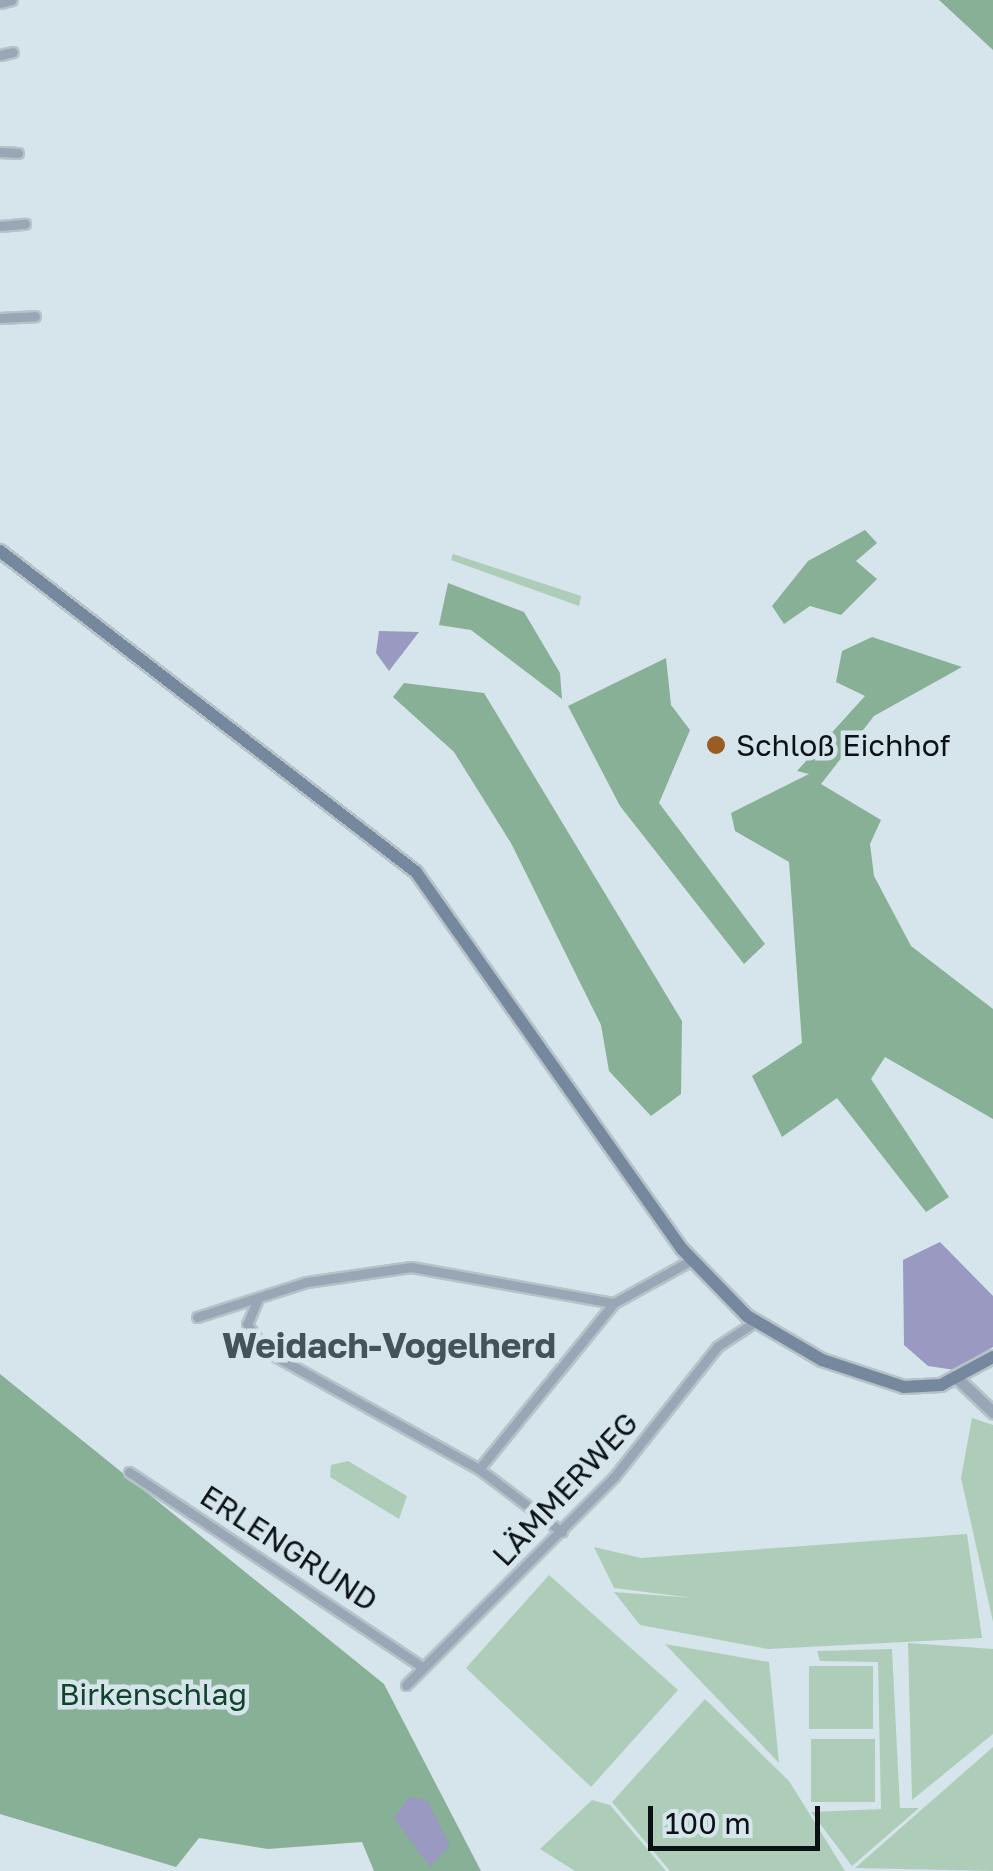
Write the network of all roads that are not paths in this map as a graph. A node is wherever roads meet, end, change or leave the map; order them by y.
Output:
1 (12, 0) edge
2 (0, 3) edge
3 (12, 52) dead end
4 (0, 55) edge
5 (0, 152) edge
6 (18, 153) dead end
7 (25, 224) dead end
8 (0, 226) edge
9 (35, 316) dead end
10 (0, 318) edge
11 (0, 551) edge
12 (692, 1260) junction
13 (258, 1299) junction
14 (614, 1303) junction
15 (197, 1317) dead end
16 (755, 1322) junction
17 (993, 1357) edge
18 (957, 1378) junction
19 (993, 1412) edge
20 (480, 1470) junction
21 (128, 1472) dead end
22 (562, 1532) junction
23 (421, 1666) junction
24 (406, 1685) dead end

1 - 2 street
3 - 4 street
5 - 6 street
7 - 8 street
9 - 10 street
11 - 12 main road
12 - 14 street
12 - 16 main road
13 - 14 street
13 - 15 street
13 - 20 street
14 - 20 street
16 - 18 main road
16 - 22 street, LÄMMERWEG
17 - 18 main road
18 - 19 street
20 - 22 street
21 - 23 street, ERLENGRUND
22 - 23 street, LÄMMERWEG
23 - 24 street, LÄMMERWEG

